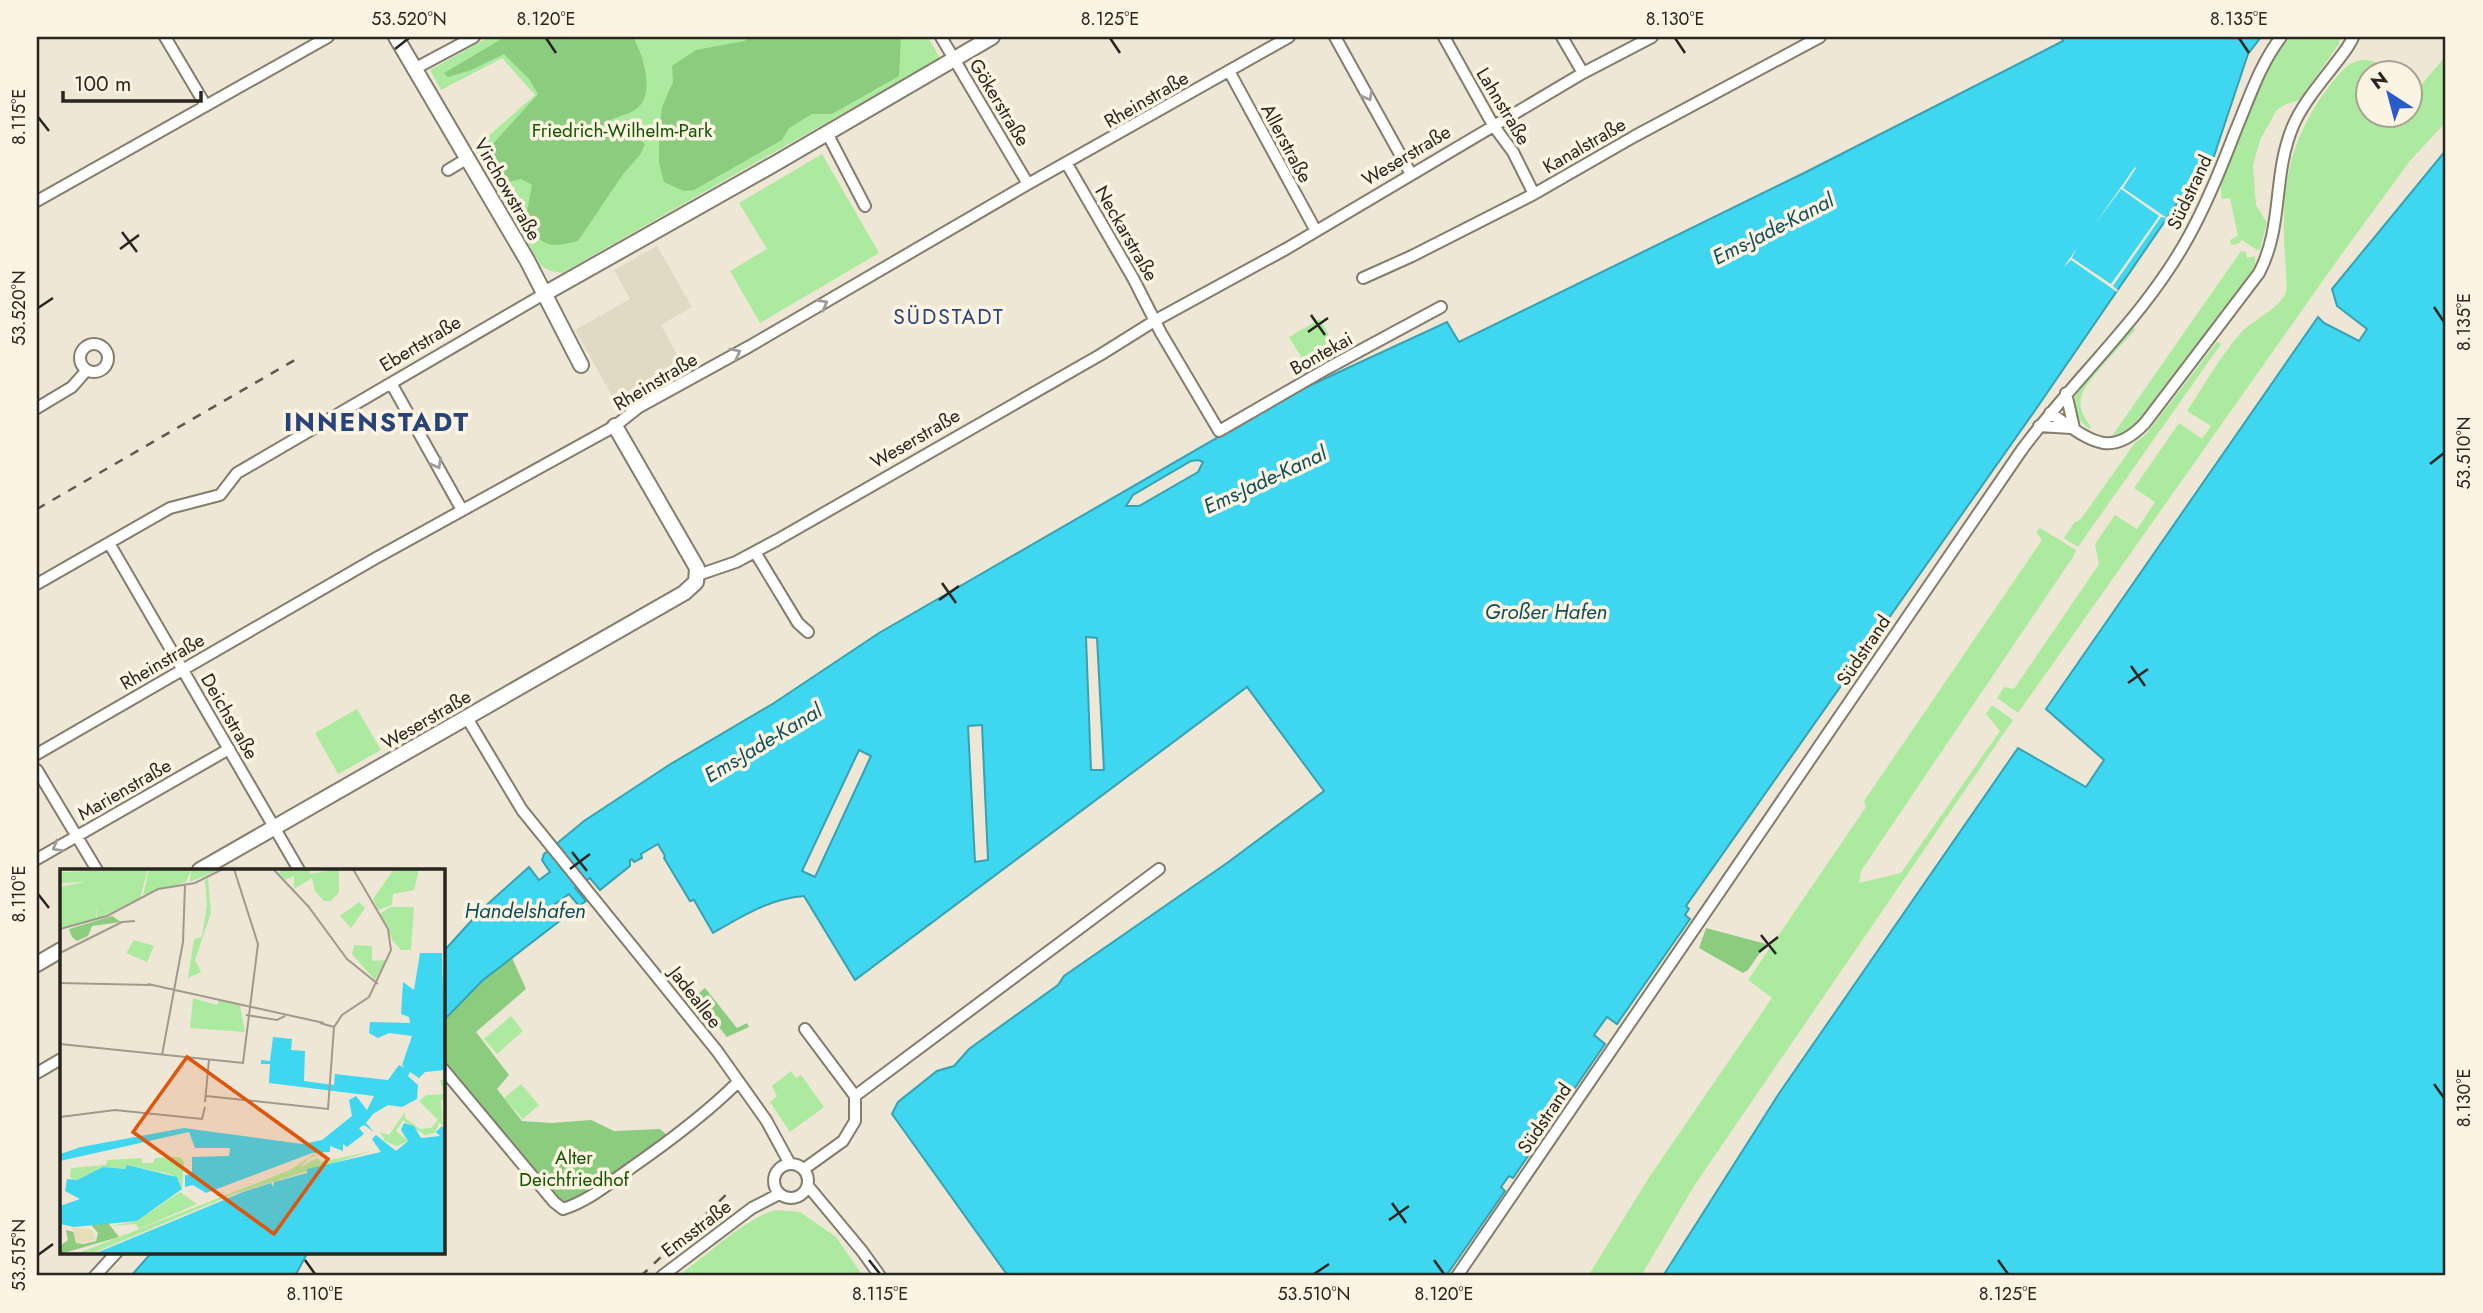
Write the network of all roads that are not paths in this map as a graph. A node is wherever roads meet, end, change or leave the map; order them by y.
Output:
1 (165, 37) edge
2 (328, 37) edge
3 (396, 37) edge
4 (474, 37) edge
5 (941, 37) edge
6 (992, 37) edge
7 (1289, 37) edge
8 (1335, 37) edge
9 (1444, 37) edge
10 (1562, 37) edge
11 (1651, 37) edge
12 (1820, 37) edge
13 (2281, 37) edge
14 (2353, 37) edge
15 (954, 59) junction
16 (416, 68) junction
17 (1229, 71) junction
18 (1583, 73) junction
19 (206, 106) junction
20 (1493, 125) junction
21 (827, 133) junction
22 (468, 158) junction
23 (1067, 164) junction
24 (448, 170) dead end
25 (1411, 174) junction
26 (1028, 184) junction
27 (1534, 194) junction
28 (37, 201) edge
29 (865, 206) dead end
30 (1315, 231) junction
31 (1363, 278) dead end
32 (544, 294) junction
33 (1441, 307) dead end
34 (1156, 320) junction
35 (581, 365) dead end
36 (86, 371) dead end
37 (391, 383) junction
38 (2066, 393) junction
39 (37, 408) edge
40 (2050, 412) junction
41 (615, 426) junction
42 (2039, 426) junction
43 (2074, 428) junction
44 (1219, 431) joint
45 (463, 510) junction
46 (109, 543) junction
47 (755, 552) junction
48 (698, 575) junction
49 (37, 584) edge
50 (808, 632) dead end
51 (182, 670) junction
52 (467, 718) junction
53 (229, 749) junction
54 (37, 754) edge
55 (37, 770) edge
56 (274, 827) junction
57 (76, 836) junction
58 (37, 859) edge
59 (96, 869) edge
60 (202, 869) edge
61 (298, 869) edge
62 (1159, 869) dead end
63 (60, 951) edge
64 (37, 964) edge
65 (805, 1029) dead end
66 (60, 1060) edge
67 (444, 1070) edge
68 (37, 1073) edge
69 (738, 1082) junction
70 (855, 1096) junction
71 (785, 1166) junction
72 (804, 1169) junction
73 (808, 1186) junction
74 (777, 1189) junction
75 (800, 1196) junction
76 (824, 1208) junction
77 (115, 1254) edge
78 (95, 1276) edge
79 (662, 1276) edge
80 (880, 1276) edge
81 (1457, 1276) edge

1 - 19 street
2 - 19 street
3 - 16 street, Virchowstraße
4 - 16 street
5 - 15 street, Gökerstraße
6 - 15 street, Ebertstraße
7 - 17 street, Rheinstraße
8 -> 25 street
9 - 20 street, Lahnstraße
10 - 18 street
11 - 18 street, Weserstraße
12 - 27 street, Kanalstraße
13 - 38 street, Südstrand
14 - 43 street
15 - 21 street, Ebertstraße
15 - 26 street, Gökerstraße
16 - 22 street, Virchowstraße
17 - 23 street, Rheinstraße
17 - 30 street, Allerstraße
18 - 20 street, Weserstraße
19 - 28 street
20 - 25 street, Weserstraße
20 - 27 street, Lahnstraße
21 - 29 street
21 - 32 street, Ebertstraße
22 - 24 street
22 - 32 street, Virchowstraße
23 - 26 street, Rheinstraße
23 - 34 street, Neckarstraße
25 - 30 street, Weserstraße
41 -> 26 street, Rheinstraße
27 - 31 street, Kanalstraße
30 - 34 street, Weserstraße
32 - 35 street, Virchowstraße
32 - 37 street, Ebertstraße
33 - 44 street, Bontekai
34 - 44 street, Neckarstraße
34 - 47 street, Weserstraße
36 - 39 street
37 -> 45 street
37 - 46 street, Ebertstraße
38 - 40 street, Südstrand
38 - 43 street
40 - 42 street, Südstrand
40 - 43 street
41 - 45 street, Rheinstraße
41 - 48 street
42 - 43 street
42 - 81 street, Südstrand
45 - 51 street, Rheinstraße
46 - 49 street, Ebertstraße
46 - 51 street, Deichstraße
47 - 48 street, Weserstraße
47 - 50 street
48 - 52 street, Weserstraße
51 - 53 street, Deichstraße
51 - 54 street, Rheinstraße
52 - 56 street, Weserstraße
52 - 69 street, Jadeallee
53 - 56 street, Deichstraße
53 - 57 street, Marienstraße
55 - 57 street
56 - 60 street, Weserstraße
56 - 61 street, Deichstraße
57 -> 58 street, Marienstraße
57 - 59 street
62 - 70 street
63 - 64 street
65 - 70 street
66 - 68 street
67 - 69 street
69 - 71 street, Jadeallee
70 - 72 street
71 - 72 street
71 - 74 street
72 - 73 street
73 - 75 street
73 - 76 street
74 - 75 street
74 - 79 street, Emsstraße
75 - 76 street
76 - 80 street
77 - 78 street

